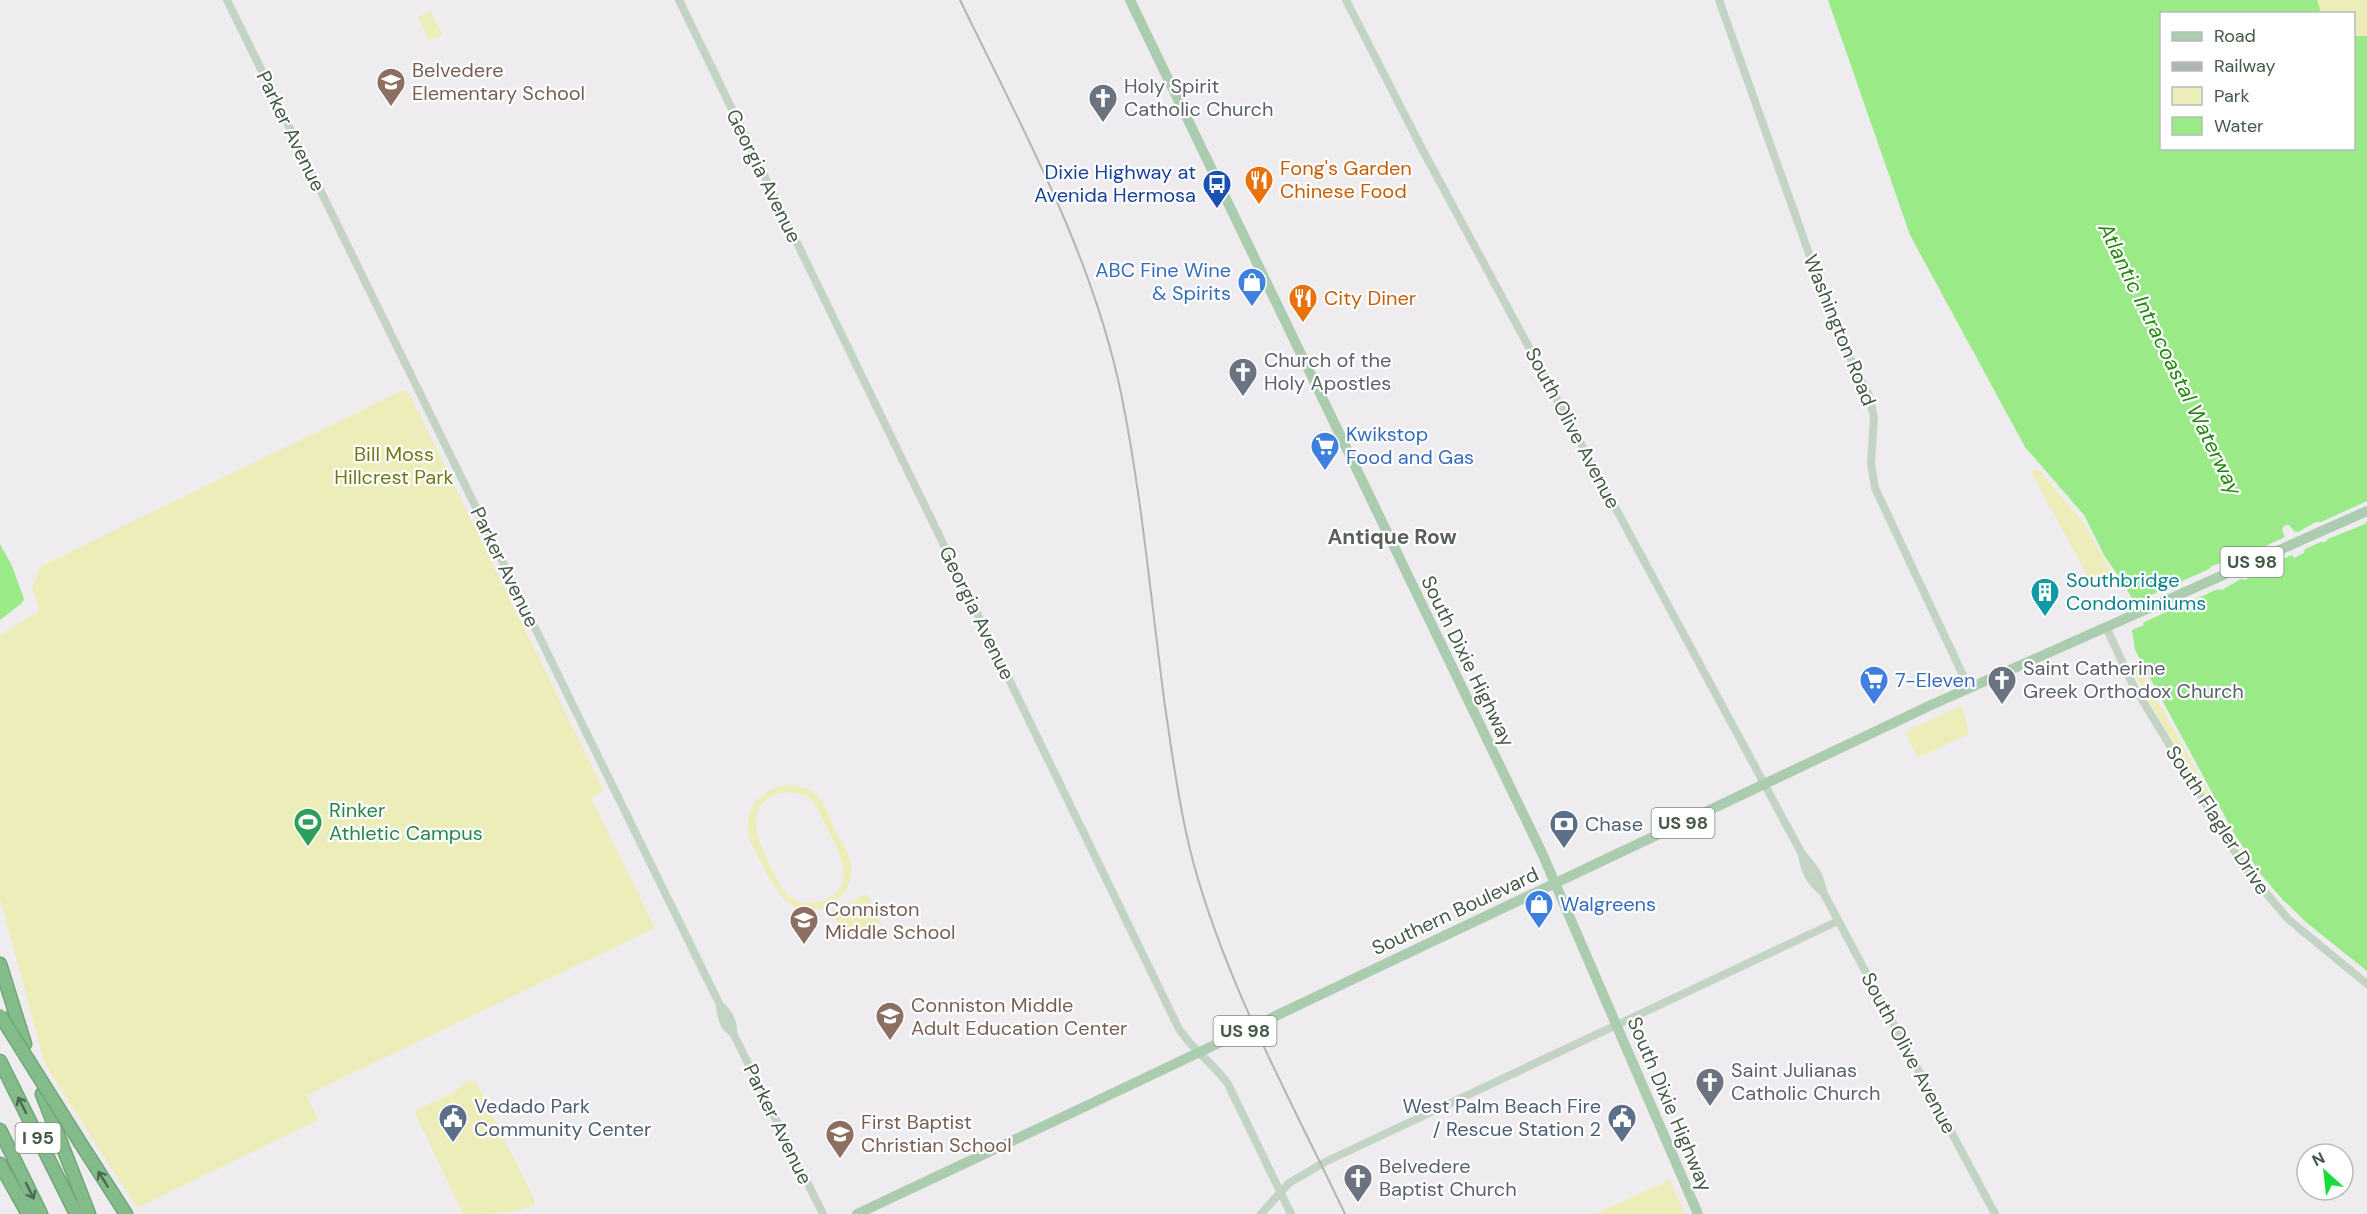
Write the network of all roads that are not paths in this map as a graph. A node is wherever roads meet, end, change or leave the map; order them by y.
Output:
1 (227, 0) edge
2 (679, 0) edge
3 (1130, 0) edge
4 (1346, 0) edge
5 (1719, 0) edge
6 (2367, 511) edge
7 (2106, 627) junction
8 (1969, 688) junction
9 (1764, 784) junction
10 (1556, 883) junction
11 (1838, 921) junction
12 (0, 964) edge
13 (2367, 984) edge
14 (0, 1015) edge
15 (1617, 1026) junction
16 (25, 1044) dead end
17 (0, 1061) edge
18 (42, 1094) dead end
19 (0, 1130) edge
20 (0, 1164) edge
21 (1280, 1191) junction
22 (28, 1214) edge
23 (41, 1214) edge
24 (76, 1214) edge
25 (89, 1214) edge
26 (126, 1214) edge
27 (823, 1214) edge
28 (857, 1214) edge
29 (1261, 1214) edge
30 (1291, 1214) edge
31 (1698, 1214) edge
32 (1995, 1214) edge

1 - 27 street, Parker Avenue
2 - 21 street, Georgia Avenue
3 - 10 main road, South Dixie Highway
4 - 9 street, South Olive Avenue
5 - 8 street, Washington Road
6 - 7 main road, Southern Boulevard / US 98
7 - 8 main road, Southern Boulevard / US 98
7 - 13 street, South Flagler Drive
8 - 9 main road, Southern Boulevard / US 98
9 - 10 main road, Southern Boulevard / US 98
9 - 11 street, South Olive Avenue
10 - 15 main road, South Dixie Highway
10 - 28 main road, Southern Boulevard / US 98, bridge
11 - 15 street
11 - 32 street, South Olive Avenue
12 - 16 highway
26 -> 14 highway, bridge
15 - 21 street
15 - 31 main road, South Dixie Highway
24 -> 17 highway, I 95
18 - 25 highway
19 -> 23 highway, I 95
20 - 22 highway
21 - 29 street
21 - 30 street, Georgia Avenue

